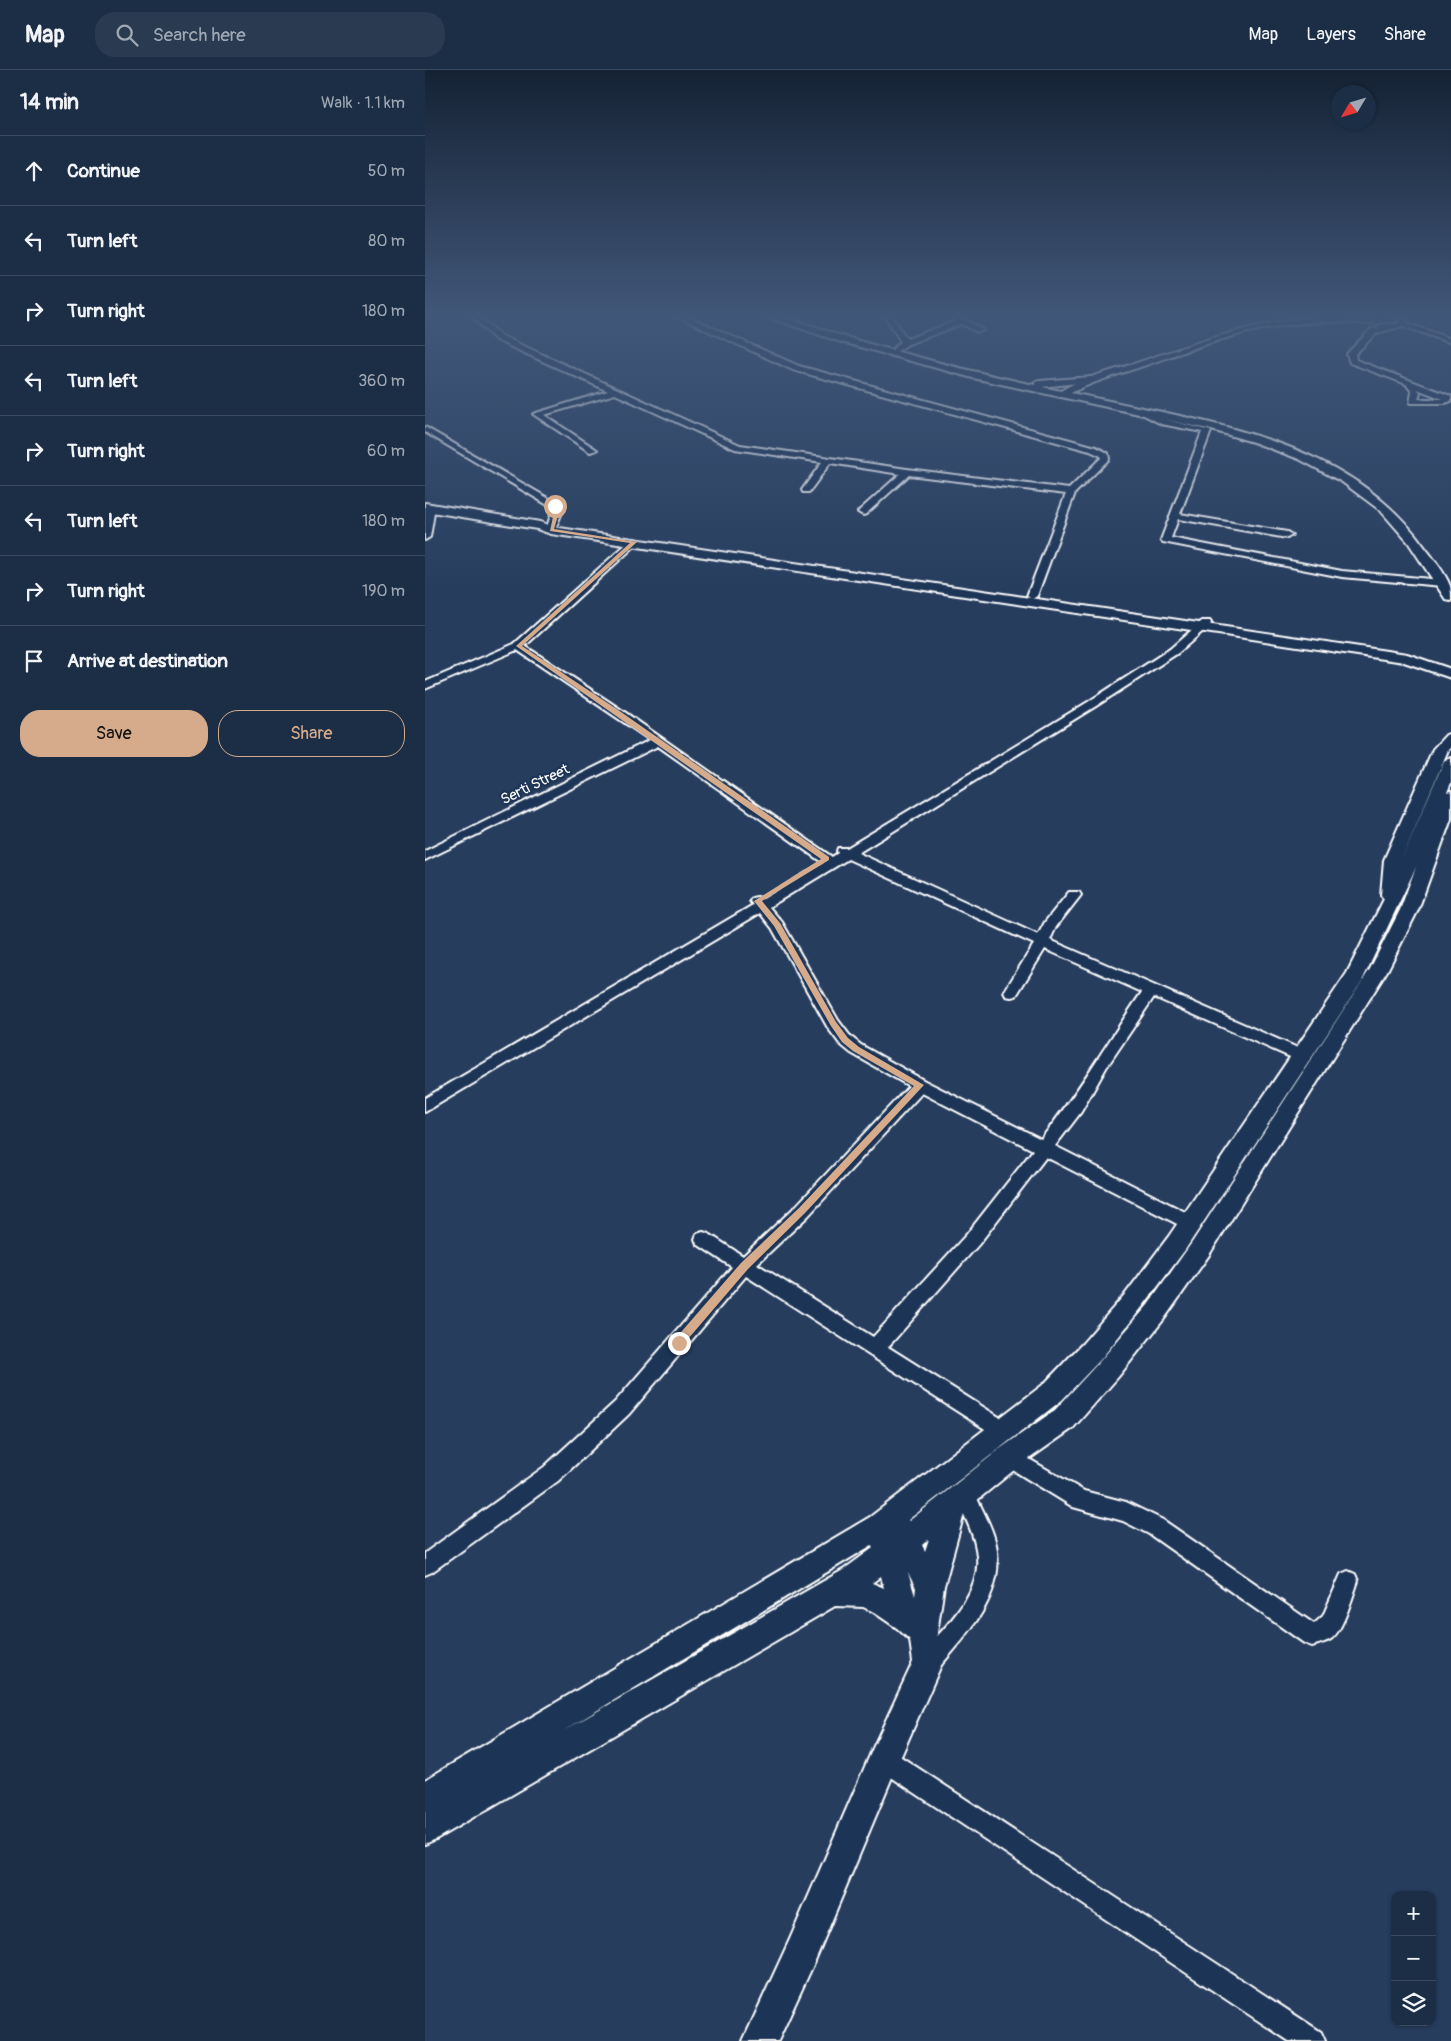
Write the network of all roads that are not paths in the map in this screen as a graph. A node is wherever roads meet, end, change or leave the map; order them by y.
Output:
1 (557, 408) edge
2 (653, 408) edge
3 (945, 408) edge
4 (1126, 408) edge
5 (1144, 408) edge
6 (1147, 413) junction
7 (425, 429) edge
8 (593, 450) dead end
9 (828, 460) junction
10 (907, 472) junction
11 (806, 490) dead end
12 (1071, 492) junction
13 (427, 507) edge
14 (863, 512) dead end
15 (1175, 516) junction
16 (548, 527) junction
17 (1287, 535) dead end
18 (425, 537) edge
19 (635, 542) junction
20 (1447, 586) edge
21 (1032, 596) junction
22 (1198, 625) junction
23 (519, 646) junction
24 (1446, 666) edge
25 (1451, 683) edge
26 (425, 686) edge
27 (1451, 738) edge
28 (658, 741) junction
29 (1451, 763) edge
30 (1451, 796) edge
31 (1451, 831) edge
32 (845, 852) junction
33 (425, 856) edge
34 (829, 861) junction
35 (1410, 883) junction
36 (1074, 896) dead end
37 (760, 903) junction
38 (1399, 909) junction
39 (1042, 942) junction
40 (1151, 990) junction
41 (1011, 992) dead end
42 (1302, 1056) junction
43 (920, 1085) junction
44 (425, 1097) edge
45 (425, 1106) edge
46 (1044, 1148) junction
47 (1191, 1223) junction
48 (703, 1239) dead end
49 (744, 1266) junction
50 (874, 1349) junction
51 (1003, 1430) junction
52 (1010, 1457) junction
53 (960, 1498) junction
54 (885, 1522) junction
55 (897, 1546) junction
56 (425, 1565) edge
57 (1348, 1581) dead end
58 (930, 1586) junction
59 (833, 1592) junction
60 (915, 1626) junction
61 (928, 1664) junction
62 (884, 1759) junction
63 (425, 1797) edge
64 (425, 1828) edge
65 (760, 2041) edge
66 (1312, 2041) edge

1 - 8 street
2 - 9 street
3 - 12 street
4 - 6 main road
5 - 20 main road
6 - 15 street
6 - 20 main road
7 - 16 street
9 - 10 street
9 - 11 street
10 - 12 street
10 - 14 street
12 - 21 street
13 - 16 main road
13 - 18 street
15 - 17 street
15 - 20 street
16 - 19 main road
16 - 21 main road
19 - 22 main road
19 - 23 street
21 - 22 main road
22 - 24 main road
22 - 32 street
23 - 26 street
23 - 28 street
24 - 25 main road
27 - 38 main road
28 - 33 street, Serti Street
28 - 34 street
29 - 35 main road
30 - 35 main road
31 - 38 main road
32 - 34 street
32 - 39 street
34 - 37 street
35 - 38 main road
36 - 39 street
37 - 43 street
37 - 44 street
37 - 45 street
38 - 42 main road
38 - 52 main road
39 - 40 street
39 - 41 street
40 - 42 street
40 - 46 street
42 - 47 main road
43 - 46 street
43 - 49 street
46 - 47 street
46 - 50 street
47 - 51 main road
48 - 49 street
49 - 50 street
49 - 56 street
50 - 51 street
51 - 54 main road
52 - 53 main road
52 - 57 street
53 - 55 main road
53 - 58 main road
53 - 61 street
54 - 55 main road
54 - 63 main road
55 - 58 main road
55 - 59 main road
55 - 60 main road
58 - 60 main road
59 - 60 main road
59 - 64 main road
60 - 61 main road
61 - 62 main road
62 - 65 main road
62 - 66 street

